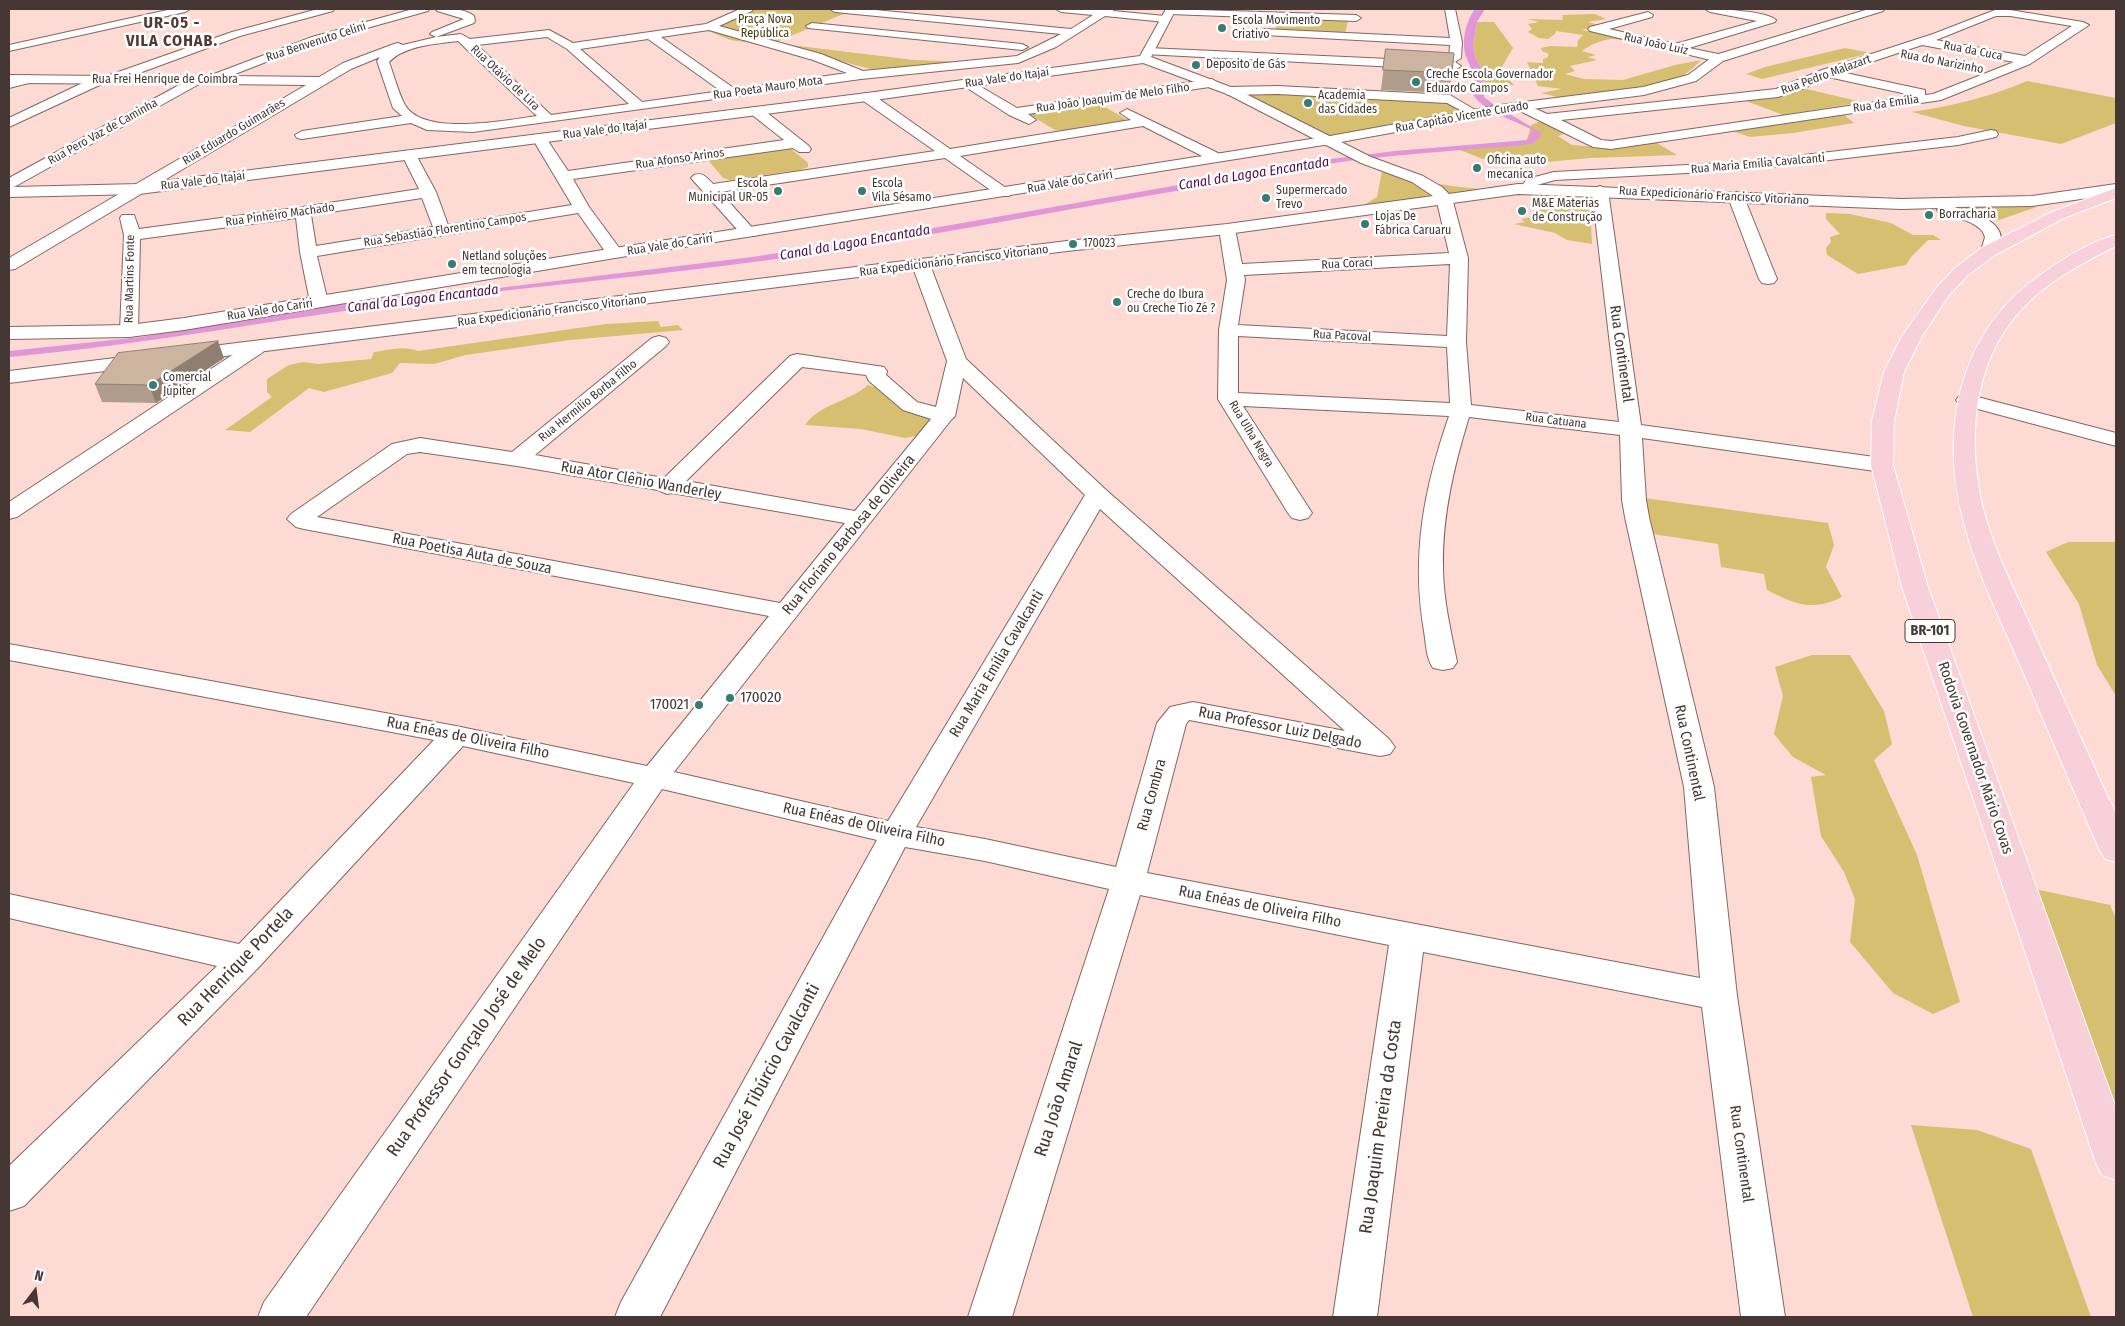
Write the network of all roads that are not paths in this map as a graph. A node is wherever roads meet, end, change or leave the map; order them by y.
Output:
1 (185, 9) edge
2 (330, 9) edge
3 (424, 9) edge
4 (441, 9) edge
5 (748, 9) edge
6 (835, 9) edge
7 (1061, 9) edge
8 (1450, 9) edge
9 (1637, 9) edge
10 (1710, 9) edge
11 (1878, 9) edge
12 (851, 10) edge
13 (1106, 11) edge
14 (1169, 13) edge
15 (1356, 13) edge
16 (1274, 15) junction
17 (2083, 25) joint
18 (709, 27) junction
19 (1071, 32) junction
20 (1264, 32) junction
21 (1947, 32) junction
22 (1966, 35) dead end
23 (651, 36) junction
24 (788, 37) dead end
25 (1354, 37) junction
26 (465, 40) junction
27 (1921, 41) junction
28 (1456, 42) junction
29 (772, 44) junction
30 (2024, 45) dead end
31 (571, 47) junction
32 (9, 48) edge
33 (1676, 48) junction
34 (2044, 48) junction
35 (1040, 49) junction
36 (1890, 52) junction
37 (1146, 56) junction
38 (1919, 57) dead end
39 (1258, 58) junction
40 (1719, 58) junction
41 (2026, 61) junction
42 (1860, 62) junction
43 (1886, 68) dead end
44 (1976, 68) dead end
45 (1995, 72) junction
46 (1826, 73) junction
47 (861, 75) junction
48 (9, 79) edge
49 (29, 79) junction
50 (104, 80) junction
51 (203, 80) junction
52 (1945, 80) dead end
53 (321, 81) junction
54 (1212, 83) junction
55 (9, 84) edge
56 (967, 84) junction
57 (1970, 85) junction
58 (1798, 86) junction
59 (1228, 90) junction
60 (1817, 90) dead end
61 (733, 93) junction
62 (867, 97) junction
63 (1845, 97) dead end
64 (1936, 97) junction
65 (1102, 99) junction
66 (1672, 105) junction
67 (1882, 105) junction
68 (639, 106) junction
69 (42, 107) junction
70 (1518, 107) junction
71 (1610, 111) junction
72 (756, 112) junction
73 (1014, 112) junction
74 (1475, 114) junction
75 (9, 116) edge
76 (1545, 118) junction
77 (548, 119) junction
78 (415, 120) junction
79 (1143, 122) junction
80 (9, 123) edge
81 (1729, 128) junction
82 (1991, 134) dead end
83 (302, 135) dead end
84 (1672, 136) junction
85 (1058, 137) junction
86 (540, 138) junction
87 (1330, 140) junction
88 (796, 142) junction
89 (948, 154) junction
90 (409, 156) junction
91 (1216, 157) junction
92 (681, 158) junction
93 (1363, 159) junction
94 (832, 170) junction
95 (1403, 174) junction
96 (564, 176) junction
97 (9, 184) edge
98 (708, 188) junction
99 (1523, 188) junction
100 (139, 189) junction
101 (2116, 189) edge
102 (1600, 191) junction
103 (9, 192) edge
104 (428, 192) junction
105 (1004, 193) junction
106 (1395, 193) dead end
107 (2116, 193) edge
108 (1444, 198) junction
109 (1736, 198) junction
110 (123, 199) junction
111 (1415, 202) junction
112 (1901, 204) junction
113 (582, 208) junction
114 (303, 212) junction
115 (1338, 213) junction
116 (1227, 229) junction
117 (442, 230) junction
118 (749, 233) junction
119 (132, 235) junction
120 (2116, 240) edge
121 (1989, 251) junction
122 (308, 252) junction
123 (615, 253) junction
124 (1459, 258) junction
125 (9, 265) edge
126 (922, 265) junction
127 (1235, 270) junction
128 (1768, 279) dead end
129 (319, 302) junction
130 (1228, 330) junction
131 (129, 331) junction
132 (9, 333) edge
133 (659, 342) dead end
134 (1456, 342) junction
135 (256, 348) junction
136 (957, 361) junction
137 (9, 377) edge
138 (1228, 399) junction
139 (1966, 400) junction
140 (1461, 410) junction
141 (944, 416) junction
142 (1632, 430) junction
143 (2116, 440) edge
144 (420, 445) joint
145 (517, 459) junction
146 (1882, 465) junction
147 (668, 487) junction
148 (1097, 494) junction
149 (9, 512) edge
150 (1300, 513) dead end
151 (862, 520) junction
152 (787, 612) junction
153 (9, 652) edge
154 (1443, 662) dead end
155 (1180, 713) joint
156 (456, 735) junction
157 (654, 777) junction
158 (896, 834) junction
159 (2116, 851) edge
160 (1128, 881) junction
161 (9, 906) edge
162 (1408, 936) junction
163 (246, 959) junction
164 (1719, 996) junction
165 (2116, 1162) edge
166 (9, 1192) edge
167 (280, 1317) edge
168 (637, 1317) edge
169 (990, 1317) edge
170 (1355, 1317) edge
171 (1763, 1317) edge

1 - 32 street
2 - 50 street
3 - 51 street, Rua Benvenuto Celini
4 - 53 street, Rua Eduardo Guimarães
5 - 18 street
6 - 12 street
7 - 13 street
8 - 28 street
9 - 33 street, Rua João Luiz
10 - 33 street
11 - 40 street, Rua Capitão Vicente Curado
12 - 19 street
12 - 35 street
13 - 14 street
13 - 19 street, Rua Poeta Mauro Mota
14 - 16 street
14 - 37 street
15 - 16 street
15 - 25 street
16 - 20 street
17 - 21 street, Rua Pedro Malazart
17 - 34 street, Rua da Emília
18 - 23 street
18 - 29 street
19 - 35 street, Rua Poeta Mauro Mota
20 - 25 street
20 - 39 street
21 - 22 street
21 - 27 street, Rua Pedro Malazart
23 - 31 street
23 - 61 street
24 - 29 street
25 - 28 street
26 - 31 street
26 - 77 street, Rua Otávio de Lira
26 - 78 street
27 - 36 street, Rua Pedro Malazart
27 - 41 street, Rua da Cuca
28 - 39 street, Rua Vale do Itajaí
29 - 47 street
30 - 34 street
31 - 68 street
33 - 40 street, Rua João Luiz
34 - 41 street, Rua da Emília
35 - 47 street, Rua Poeta Mauro Mota
36 - 38 street, Rua do Narizinho
36 - 42 street, Rua Pedro Malazart
37 - 39 street, Rua Vale do Itajaí
37 - 54 street
37 - 56 street, Rua Vale do Itajaí
40 - 70 street, Rua Capitão Vicente Curado
41 - 45 street, Rua da Emília
42 - 43 street, Rua do Narizinho
42 - 46 street, Rua Pedro Malazart
44 - 45 street, Rua do Narizinho
45 - 57 street, Rua da Emília
46 - 58 street, Rua Pedro Malazart
46 - 64 street
47 - 61 street, Rua Poeta Mauro Mota
48 - 49 street, Rua Frei Henrique de Coimbra
49 - 50 street, Rua Frei Henrique de Coimbra
49 - 55 street
50 - 51 street, Rua Frei Henrique de Coimbra
50 - 69 street
51 - 53 street, Rua Frei Henrique de Coimbra
51 - 97 street, Rua Pero Vaz de Caminha
52 - 57 street, Rua do Narizinho
53 - 100 street, Rua Eduardo Guimarães
54 - 59 street
54 - 65 street, Rua João Joaquim de Melo Filho
56 - 62 street, Rua Vale do Itajaí
56 - 73 street
57 - 64 street, Rua da Emília
58 - 60 street
58 - 66 street, Rua Pedro Malazart
59 - 74 street
59 - 87 street
61 - 68 street, Rua Poeta Mauro Mota
62 - 72 street, Rua Vale do Itajaí
62 - 89 street
63 - 67 street
64 - 67 street, Rua da Emília
65 - 73 street, Rua João Joaquim de Melo Filho
65 - 79 street
66 - 71 street, Rua Pedro Malazart
66 - 81 street
67 - 81 street, Rua da Emília
68 - 77 street, Rua Poeta Mauro Mota
69 - 75 street
69 - 80 street
70 - 74 street, Rua Capitão Vicente Curado
70 - 76 street, Rua da Emília
71 - 76 street, Rua Pedro Malazart
71 - 84 street, Rua da Emília
72 - 86 street, Rua Vale do Itajaí
72 - 88 street
73 - 85 street
74 - 87 street, Rua Capitão Vicente Curado
76 - 84 street, Rua da Emília
77 - 78 street, Rua Poeta Mauro Mota
78 - 83 street
79 - 85 street
79 - 91 street
81 - 84 street, Rua da Emília
82 - 99 street, Rua Maria Emília Cavalcanti
85 - 89 street
86 - 90 street, Rua Vale do Itajaí
86 - 96 street
87 - 91 street, Rua Vale do Cariri
87 - 93 street
88 - 92 street, Rua Afonso Arinos
88 - 94 street
89 - 94 street
89 - 105 street
90 - 100 street, Rua Vale do Itajaí
90 - 104 street
91 - 105 street, Rua Vale do Cariri
92 - 96 street, Rua Afonso Arinos
92 - 98 street
93 - 95 street
93 - 115 street
94 - 98 street
95 - 99 street
95 - 108 street
96 - 113 street
98 - 118 street
99 - 102 street, Rua Expedicionário Francisco Vitoriano
99 - 108 street, Rua Expedicionário Francisco Vitoriano
100 - 103 street, Rua Vale do Itajaí
100 - 110 street, Rua Eduardo Guimarães
101 - 112 street, Rua Expedicionário Francisco Vitoriano
102 - 109 street, Rua Expedicionário Francisco Vitoriano
102 - 142 street, Rua Continental
104 - 114 street, Rua Pinheiro Machado
104 - 117 street
105 - 118 street, Rua Vale do Cariri
106 - 111 street
107 - 121 highway, Rodovia Governador Mário Covas / BR-101
108 - 111 street, Rua Expedicionário Francisco Vitoriano
108 - 124 street
109 - 112 street, Rua Expedicionário Francisco Vitoriano
109 - 128 street
110 - 119 street, Rua Martins Fonte
110 - 125 street, Rua Eduardo Guimarães
111 - 115 street, Rua Expedicionário Francisco Vitoriano
112 - 121 street, Rua Expedicionário Francisco Vitoriano
113 - 117 street, Rua Sebastião Florentino Campos
113 - 123 street
114 - 119 street, Rua Pinheiro Machado
114 - 122 street
115 - 116 street, Rua Expedicionário Francisco Vitoriano
116 - 126 street, Rua Expedicionário Francisco Vitoriano
116 - 127 street, Rua Ulha Negra
117 - 122 street, Rua Sebastião Florentino Campos
118 - 123 street, Rua Vale do Cariri
119 - 131 street, Rua Martins Fonte
120 - 139 highway
121 - 146 highway, Rodovia Governador Mário Covas / BR-101
122 - 129 street
123 - 129 street, Rua Vale do Cariri
124 - 127 street, Rua Coraci
124 - 134 street
126 - 135 street, Rua Expedicionário Francisco Vitoriano
126 - 136 street
127 - 130 street, Rua Ulha Negra
129 - 131 street, Rua Vale do Cariri
130 - 134 street, Rua Pacoval
130 - 138 street, Rua Ulha Negra
131 - 132 street, Rua Vale do Cariri
133 - 145 street, Rua Hermilio Borba Filho
134 - 140 street
135 - 137 street, Rua Expedicionário Francisco Vitoriano
135 - 149 street
136 - 141 street, Rua Floriano Barbosa de Oliveira
136 - 148 street
138 - 140 street, Rua Catuana
138 - 150 street, Rua Ulha Negra
139 - 143 street
139 - 159 highway
140 - 142 street, Rua Catuana
140 - 154 street
141 - 147 street
141 - 151 street, Rua Floriano Barbosa de Oliveira
142 - 146 street, Rua Catuana
142 - 164 street, Rua Continental
144 - 145 street, Rua Ator Clênio Wanderley
144 - 152 street, Rua Poetisa Auta de Souza
145 - 147 street, Rua Ator Clênio Wanderley
146 - 165 highway, Rodovia Governador Mário Covas / BR-101
147 - 151 street, Rua Ator Clênio Wanderley
148 - 155 street, Rua Professor Luiz Delgado
148 - 158 street, Rua Maria Emília Cavalcanti
151 - 152 street, Rua Floriano Barbosa de Oliveira
152 - 157 street, Rua Floriano Barbosa de Oliveira
153 - 156 street, Rua Enéas de Oliveira Filho
155 - 160 street, Rua Combra
156 - 157 street, Rua Enéas de Oliveira Filho
156 - 163 street, Rua Henrique Portela
157 - 158 street, Rua Enéas de Oliveira Filho
157 - 167 street, Rua Professor Gonçalo José de Melo
158 - 160 street, Rua Enéas de Oliveira Filho
158 - 168 street, Rua José Tibúrcio Cavalcanti
160 - 162 street, Rua Enéas de Oliveira Filho
160 - 169 street, Rua João Amaral
161 - 163 street
162 - 164 street, Rua Enéas de Oliveira Filho
162 - 170 street, Rua Joaquim Pereira da Costa
163 - 166 street, Rua Henrique Portela
164 - 171 street, Rua Continental

